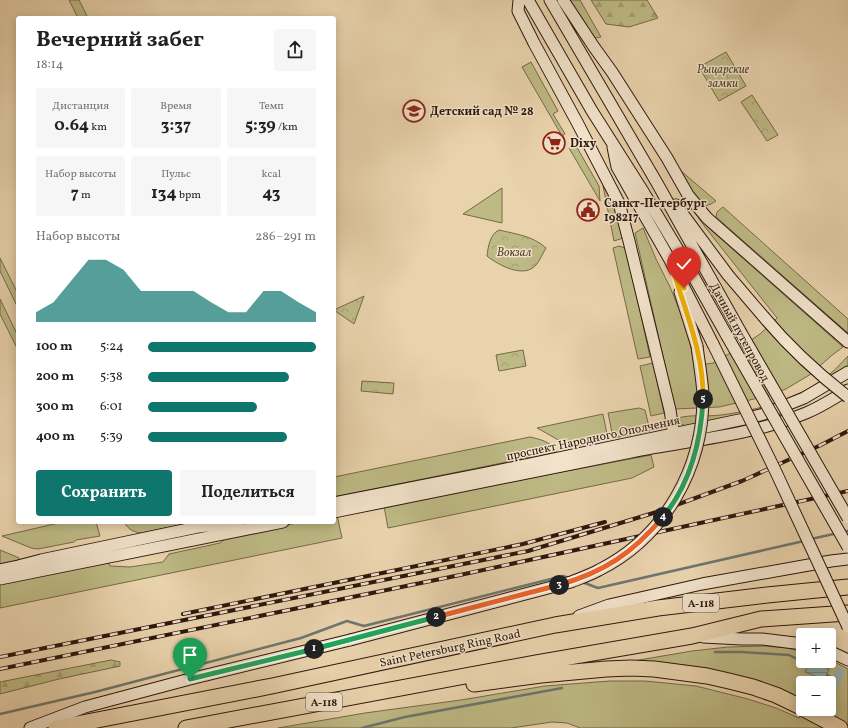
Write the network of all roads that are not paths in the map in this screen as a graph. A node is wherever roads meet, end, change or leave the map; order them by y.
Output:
1 (519, 0) edge
2 (528, 0) edge
3 (550, 0) edge
4 (563, 0) edge
5 (611, 139) junction
6 (657, 184) junction
7 (670, 260) junction
8 (848, 342) edge
9 (848, 372) edge
10 (848, 390) edge
11 (848, 397) edge
12 (674, 439) junction
13 (336, 503) edge
14 (336, 512) edge
15 (848, 518) edge
16 (224, 524) edge
17 (273, 524) edge
18 (848, 547) edge
19 (848, 559) edge
20 (0, 570) edge
21 (0, 579) edge
22 (848, 587) edge
23 (848, 613) edge
24 (555, 625) junction
25 (848, 627) edge
26 (692, 636) junction
27 (796, 643) edge
28 (836, 654) edge
29 (848, 660) edge
30 (405, 687) junction
31 (796, 705) edge
32 (817, 716) edge
33 (30, 728) edge
34 (56, 728) edge
35 (186, 728) edge
36 (840, 728) edge

1 - 12 main road
2 - 5 main road, Дачный путепровод
3 - 6 main road, Дачный путепровод
4 - 8 main road
5 - 7 main road
5 - 18 main road, Дачный путепровод, bridge
6 - 11 main road, bridge
6 - 15 main road, Дачный путепровод, bridge
7 - 25 main road, bridge
7 - 33 main road, bridge
9 - 12 main road, проспект Народного Ополчения
10 - 12 main road, проспект Народного Ополчения
12 - 13 main road, проспект Народного Ополчения
12 - 14 main road, проспект Народного Ополчения
16 - 20 main road
17 - 21 main road
19 - 24 main road
22 - 24 highway, Saint Petersburg Ring Road / А-118
23 - 26 highway, А-118
24 - 34 highway, Saint Petersburg Ring Road / А-118
26 - 27 main road
26 - 30 highway, А-118
28 - 29 main road
30 - 31 highway
30 - 35 highway, А-118
32 - 36 highway

